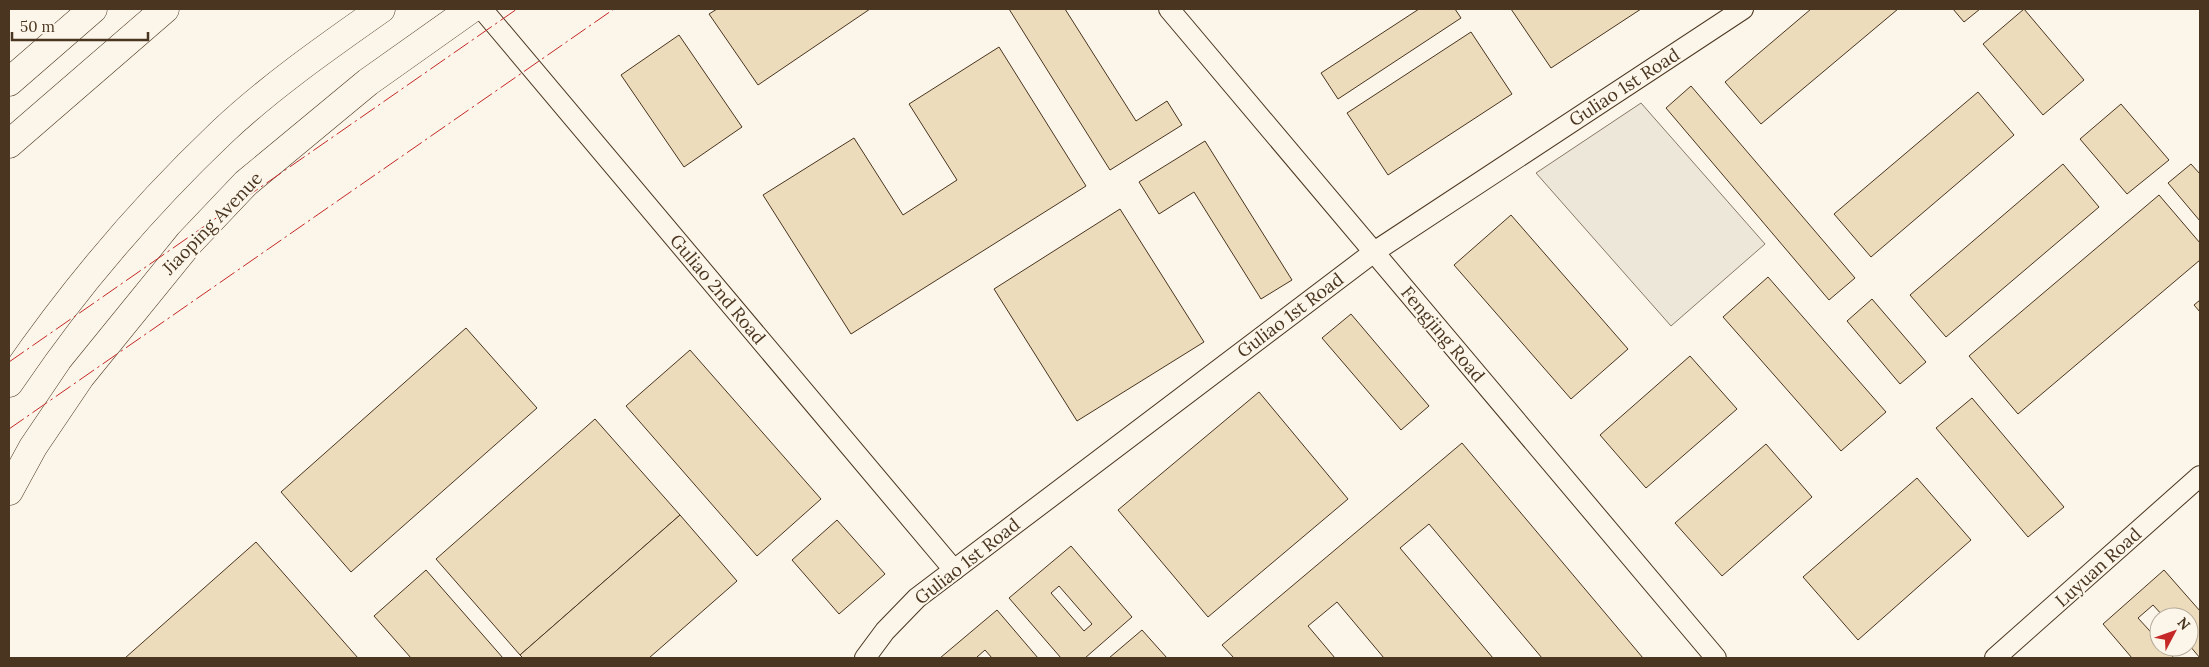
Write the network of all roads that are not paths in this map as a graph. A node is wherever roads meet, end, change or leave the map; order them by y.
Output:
1 (93, 9) edge
2 (165, 9) edge
3 (381, 9) edge
4 (471, 9) edge
5 (482, 9) edge
6 (1169, 9) edge
7 (1743, 9) edge
8 (9, 82) edge
9 (9, 144) edge
10 (1374, 252) junction
11 (9, 383) edge
12 (2200, 476) edge
13 (9, 491) edge
14 (954, 570) junction
15 (865, 658) edge
16 (1716, 658) edge
17 (1995, 658) edge

1 - 8 highway
2 - 9 highway
3 - 11 highway
4 - 13 highway, Jiaoping Avenue
5 - 14 street, Guliao 2nd Road
6 - 10 street, Fengjing Road
7 - 10 street, Guliao 1st Road
10 - 14 street, Guliao 1st Road
10 - 16 street, Fengjing Road
12 - 17 street, Luyuan Road
14 - 15 street, Guliao 1st Road

